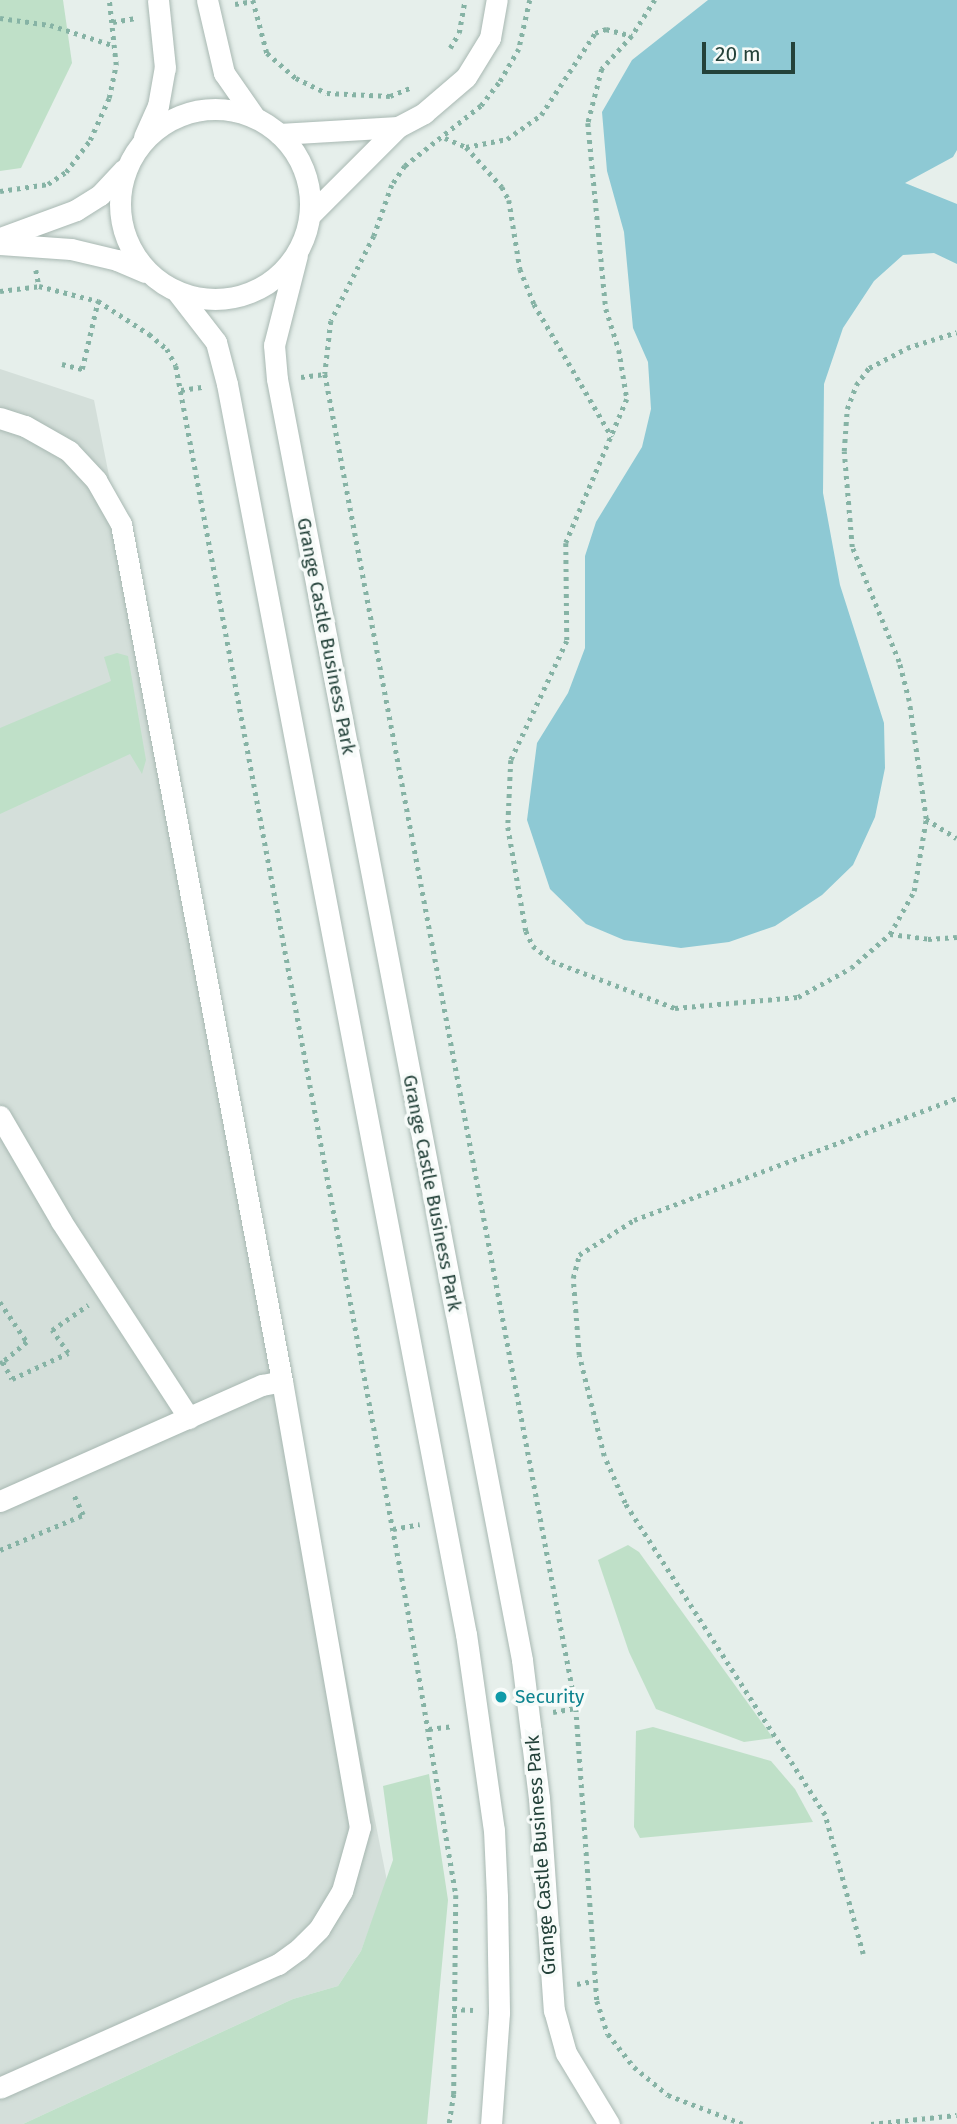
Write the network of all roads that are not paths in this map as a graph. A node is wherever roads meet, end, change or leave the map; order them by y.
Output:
1 (158, 0) edge
2 (497, 0) edge
3 (217, 3) edge
4 (255, 118) junction
5 (398, 127) junction
6 (279, 134) junction
7 (142, 142) junction
8 (128, 164) junction
9 (310, 215) junction
10 (0, 238) edge
11 (0, 244) edge
12 (297, 255) junction
13 (150, 274) junction
14 (178, 293) junction
15 (0, 418) edge
16 (0, 1116) edge
17 (282, 1381) junction
18 (189, 1418) junction
19 (0, 1501) edge
20 (0, 2088) edge
21 (491, 2124) edge
22 (609, 2124) edge

1 - 7 street
2 - 5 street
3 - 4 street
4 - 6 street
4 - 7 street
5 - 6 street
5 - 9 street
6 - 9 street
7 - 8 street
8 - 10 street
8 - 13 street
9 - 12 street
11 - 13 street
12 - 14 street
12 - 22 street, Grange Castle Business Park
13 - 14 street
14 - 21 street
15 - 17 street
16 - 18 street
17 - 18 street
17 - 20 street
18 - 19 street

